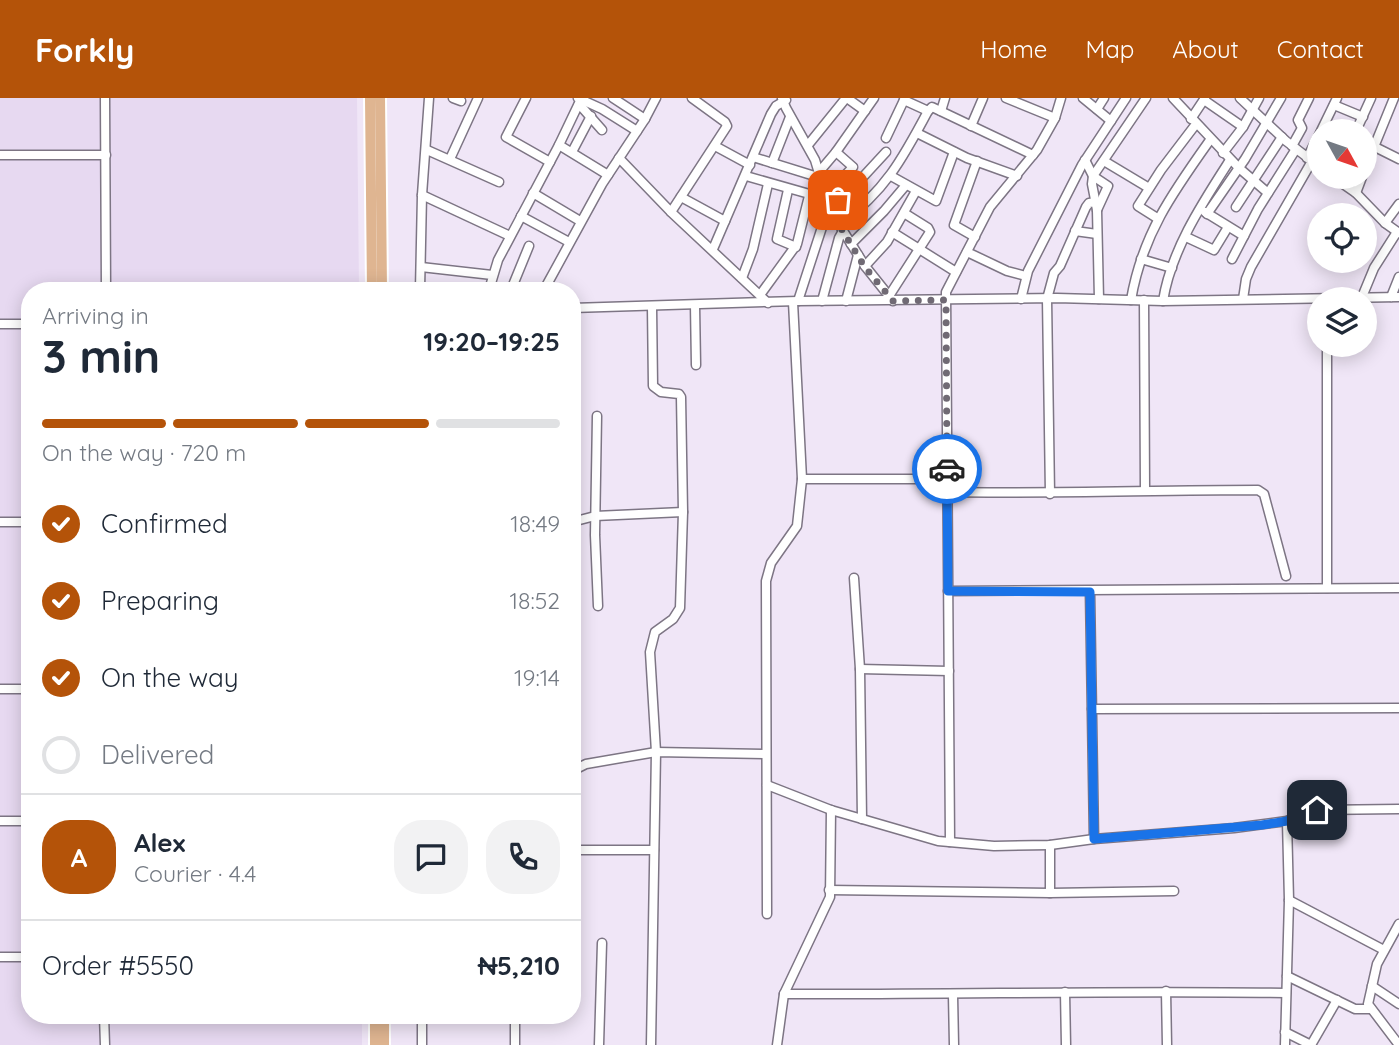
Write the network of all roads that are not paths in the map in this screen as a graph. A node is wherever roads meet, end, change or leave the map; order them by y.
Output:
1 (106, 98) edge
2 (370, 98) edge
3 (380, 98) edge
4 (429, 98) edge
5 (478, 98) edge
6 (526, 98) edge
7 (613, 98) edge
8 (655, 98) edge
9 (692, 98) edge
10 (769, 98) edge
11 (846, 98) edge
12 (874, 98) edge
13 (945, 98) edge
14 (983, 98) edge
15 (1006, 98) edge
16 (1061, 98) edge
17 (1083, 98) edge
18 (1104, 98) edge
19 (1125, 98) edge
20 (1146, 98) edge
21 (1240, 98) edge
22 (1259, 98) edge
23 (1282, 98) edge
24 (1309, 98) edge
25 (1371, 98) edge
26 (1394, 98) edge
27 (904, 99) edge
28 (1175, 99) edge
29 (1205, 99) edge
30 (582, 100) edge
31 (783, 101) edge
32 (1336, 101) edge
33 (1139, 108) junction
34 (1097, 109) junction
35 (1253, 109) junction
36 (865, 111) junction
37 (928, 111) junction
38 (941, 111) junction
39 (591, 116) junction
40 (790, 117) junction
41 (1363, 117) joint
42 (1055, 118) junction
43 (645, 119) junction
44 (1327, 119) edge
45 (1111, 121) junction
46 (1194, 122) junction
47 (1267, 123) junction
48 (971, 126) junction
49 (1243, 127) junction
50 (602, 130) dead end
51 (637, 131) junction
52 (917, 133) junction
53 (1282, 137) junction
54 (886, 138) dead end
55 (1210, 140) junction
56 (1377, 140) edge
57 (559, 145) junction
58 (808, 145) junction
59 (715, 146) junction
60 (1294, 147) junction
61 (1377, 148) edge
62 (427, 150) junction
63 (572, 152) junction
64 (836, 152) junction
65 (886, 152) dead end
66 (954, 152) junction
67 (1223, 153) junction
68 (0, 155) edge
69 (106, 155) junction
70 (1033, 155) junction
71 (1307, 157) edge
72 (619, 158) junction
73 (450, 159) junction
74 (1399, 159) edge
75 (1085, 160) junction
76 (1230, 160) junction
77 (752, 161) junction
78 (977, 161) junction
79 (1104, 161) junction
80 (550, 162) junction
81 (772, 163) junction
82 (1238, 168) junction
83 (1307, 172) edge
84 (608, 175) junction
85 (820, 175) junction
86 (746, 176) junction
87 (891, 176) junction
88 (1017, 176) junction
89 (1093, 176) junction
90 (1253, 181) junction
91 (499, 182) dead end
92 (768, 184) junction
93 (906, 185) junction
94 (1149, 188) junction
95 (1350, 189) edge
96 (1358, 189) edge
97 (788, 190) junction
98 (916, 191) junction
99 (533, 193) junction
100 (1268, 193) junction
101 (1356, 193) junction
102 (422, 195) junction
103 (809, 195) junction
104 (681, 197) junction
105 (828, 202) junction
106 (1399, 204) edge
107 (1096, 206) junction
108 (1236, 206) dead end
109 (1203, 211) junction
110 (671, 212) junction
111 (904, 213) junction
112 (521, 216) junction
113 (1157, 218) junction
114 (580, 221) junction
115 (725, 222) junction
116 (1385, 223) junction
117 (1228, 227) junction
118 (841, 228) junction
119 (1075, 231) junction
120 (892, 232) junction
121 (1398, 233) edge
122 (1097, 234) junction
123 (510, 236) junction
124 (1244, 236) junction
125 (975, 237) junction
126 (1186, 237) junction
127 (569, 242) junction
128 (851, 244) junction
129 (529, 246) dead end
130 (796, 247) junction
131 (713, 249) junction
132 (919, 249) junction
133 (967, 252) junction
134 (858, 255) junction
135 (1141, 259) junction
136 (1232, 259) dead end
137 (864, 266) junction
138 (421, 267) junction
139 (1172, 268) junction
140 (956, 272) junction
141 (492, 275) junction
142 (1026, 276) junction
143 (1399, 277) edge
144 (742, 278) junction
145 (106, 282) edge
146 (372, 282) edge
147 (382, 282) edge
148 (420, 282) edge
149 (491, 282) edge
150 (514, 282) edge
151 (548, 282) edge
152 (1367, 287) edge
153 (760, 295) junction
154 (1377, 297) edge
155 (1395, 297) edge
156 (891, 298) junction
157 (1307, 298) edge
158 (1021, 299) junction
159 (1047, 299) junction
160 (1099, 299) junction
161 (1243, 299) junction
162 (946, 300) junction
163 (1131, 300) junction
164 (1144, 300) junction
165 (1163, 300) junction
166 (822, 301) junction
167 (846, 301) junction
168 (795, 302) junction
169 (768, 303) junction
170 (695, 305) junction
171 (653, 307) junction
172 (581, 308) edge
173 (0, 324) edge
174 (21, 324) edge
175 (1327, 357) edge
176 (696, 365) dead end
177 (597, 416) dead end
178 (802, 479) junction
179 (947, 479) junction
180 (1145, 490) junction
181 (947, 492) junction
182 (1049, 494) junction
183 (683, 512) junction
184 (595, 516) junction
185 (581, 520) edge
186 (21, 522) edge
187 (0, 523) edge
188 (1286, 576) dead end
189 (854, 578) dead end
190 (1327, 588) junction
191 (1399, 588) edge
192 (948, 591) junction
193 (1090, 592) junction
194 (598, 606) dead end
195 (860, 670) junction
196 (949, 671) junction
197 (0, 689) edge
198 (21, 689) edge
199 (1399, 708) edge
200 (1092, 709) junction
201 (656, 752) junction
202 (765, 754) junction
203 (581, 766) edge
204 (767, 785) junction
205 (1399, 809) edge
206 (831, 810) junction
207 (862, 819) junction
208 (0, 821) edge
209 (21, 821) edge
210 (1287, 821) junction
211 (1094, 839) junction
212 (950, 842) junction
213 (1049, 845) junction
214 (581, 850) edge
215 (654, 850) junction
216 (829, 890) junction
217 (1174, 891) dead end
218 (1050, 893) junction
219 (1289, 900) junction
220 (767, 914) dead end
221 (1399, 924) edge
222 (602, 943) dead end
223 (1384, 950) junction
224 (0, 957) edge
225 (21, 957) edge
226 (1287, 976) junction
227 (1372, 986) junction
228 (1167, 991) junction
229 (1065, 992) junction
230 (1286, 993) junction
231 (785, 994) junction
232 (953, 995) junction
233 (1337, 1000) junction
234 (1399, 1004) edge
235 (1371, 1009) junction
236 (104, 1024) edge
237 (375, 1024) edge
238 (384, 1024) edge
239 (422, 1024) edge
240 (515, 1024) edge
241 (1285, 1032) junction
242 (1396, 1041) edge
243 (104, 1045) edge
244 (375, 1045) edge
245 (384, 1045) edge
246 (422, 1045) edge
247 (515, 1045) edge
248 (599, 1045) edge
249 (651, 1045) edge
250 (777, 1045) edge
251 (954, 1045) edge
252 (1066, 1045) edge
253 (1167, 1045) edge
254 (1285, 1045) edge
255 (1311, 1045) edge

1 - 69 street
2 - 146 main road
3 - 147 main road
4 - 62 street
5 - 73 street
6 - 80 street
7 - 43 street
8 - 43 street
9 - 59 street
10 - 31 street
11 - 36 street
11 - 58 street
12 - 36 street
13 - 38 street
14 - 48 street
15 - 42 street
16 - 42 street
17 - 34 street
18 - 34 street
19 - 33 street
19 - 45 street
20 - 33 street
21 - 35 street
22 - 35 street
23 - 47 street
24 - 60 street
25 - 41 street
26 - 56 street
27 - 37 street
27 - 54 street
28 - 46 street
29 - 46 street
29 - 49 street
30 - 39 street
30 - 51 street
30 - 57 street
31 - 40 street
31 - 77 street
32 - 41 street
32 - 44 street
33 - 79 street
34 - 45 street
35 - 47 street
35 - 49 street
36 - 64 street
37 - 38 street
37 - 52 street
38 - 48 street
39 - 50 street
39 - 63 street
40 - 58 street
40 - 81 street
42 - 70 street
43 - 51 street
45 - 75 street
46 - 55 street
46 - 94 street
47 - 53 street
47 - 82 street
48 - 70 street
49 - 67 street
51 - 72 street
52 - 66 street
52 - 87 street
53 - 60 street
53 - 90 street
55 - 67 street
55 - 113 street
57 - 63 street
57 - 80 street
58 - 85 street
59 - 77 street
59 - 104 street
60 - 71 street
60 - 100 street
61 - 74 street
62 - 73 street
62 - 102 street
63 - 84 street
64 - 85 street
64 - 105 street
65 - 105 street
66 - 78 street
66 - 98 street
67 - 76 street
68 - 69 street
69 - 145 street
70 - 88 street
72 - 84 street
72 - 110 street
73 - 91 street
75 - 89 street
75 - 142 street
76 - 82 street
76 - 109 street
77 - 81 street
77 - 86 street
78 - 88 street
78 - 125 street
79 - 89 street
79 - 94 street
80 - 99 street
81 - 85 street
82 - 90 street
82 - 109 street
83 - 161 street
84 - 114 street
85 - 105 street
86 - 92 street
86 - 115 street
87 - 93 street
87 - 118 street
88 - 125 street
89 - 107 street
89 - 107 street
90 - 100 street
90 - 108 street
92 - 97 street
92 - 144 street
93 - 98 street
93 - 128 street
94 - 113 street
95 - 101 street
96 - 101 street
97 - 103 street
97 - 130 street
98 - 111 street
99 - 112 street
99 - 114 street
100 - 124 street
101 - 116 street
102 - 123 street
102 - 138 street
103 - 105 street
103 - 130 street
104 - 110 street
104 - 115 street
105 - 118 street
105 - 168 street
106 - 116 street
107 - 119 street
107 - 122 street
109 - 117 street
109 - 126 street
110 - 131 street
111 - 120 street
111 - 132 street
112 - 123 street
112 - 127 street
113 - 135 street
114 - 127 street
115 - 131 street
116 - 121 street
117 - 124 street
117 - 126 street
118 - 128 street
118 - 166 street
119 - 122 street
119 - 159 street
120 - 132 street
120 - 137 street
121 - 152 street
122 - 160 street
123 - 141 street
124 - 136 street
125 - 133 street
126 - 139 street
127 - 151 street
128 - 134 street
129 - 150 street
130 - 153 street
131 - 144 street
132 - 140 street
132 - 156 street
133 - 140 street
133 - 142 street
134 - 137 street
134 - 167 street
135 - 139 street
135 - 163 street
137 - 156 street
138 - 141 street
138 - 148 street
139 - 165 street
140 - 162 street
141 - 149 street
142 - 158 street
143 - 155 street
144 - 153 street
153 - 169 street
154 - 155 street
156 - 162 street
156 - 167 street
157 - 161 street
158 - 159 street
158 - 162 street
159 - 160 street
159 - 182 street
160 - 163 street
161 - 165 street
162 - 179 street
163 - 164 street
164 - 165 street
164 - 180 street
166 - 167 street
166 - 168 street
168 - 169 street
168 - 178 street
169 - 170 street
170 - 171 street
170 - 176 street
171 - 172 street
171 - 183 street
173 - 174 street
175 - 190 street
177 - 184 street
178 - 179 street
178 - 202 street
179 - 181 street
180 - 182 street
180 - 188 street
181 - 182 street
181 - 192 street
183 - 184 street
183 - 201 street
184 - 185 street
184 - 194 street
186 - 187 street
189 - 195 street
190 - 191 street
190 - 193 street
192 - 193 street
192 - 196 street
193 - 200 street
195 - 196 street
195 - 207 street
196 - 212 street
197 - 198 street
199 - 200 street
200 - 211 street
201 - 202 street
201 - 203 street
201 - 215 street
202 - 204 street
204 - 206 street
204 - 220 street
205 - 210 street
206 - 207 street
206 - 216 street
207 - 212 street
208 - 209 street
210 - 211 street
210 - 219 street
211 - 213 street
212 - 213 street
213 - 218 street
214 - 215 street
215 - 249 street
216 - 218 street
216 - 231 street
217 - 218 street
219 - 223 street
219 - 226 street
221 - 223 street
222 - 248 street
223 - 227 street
224 - 225 street
226 - 230 street
226 - 233 street
227 - 234 street
227 - 235 street
228 - 229 street
228 - 230 street
228 - 253 street
229 - 232 street
229 - 252 street
230 - 241 street
231 - 232 street
231 - 250 street
232 - 251 street
233 - 235 street
233 - 255 street
235 - 242 street
236 - 243 street
237 - 244 main road
238 - 245 main road
239 - 246 street
240 - 247 street
241 - 254 street
241 - 255 street

